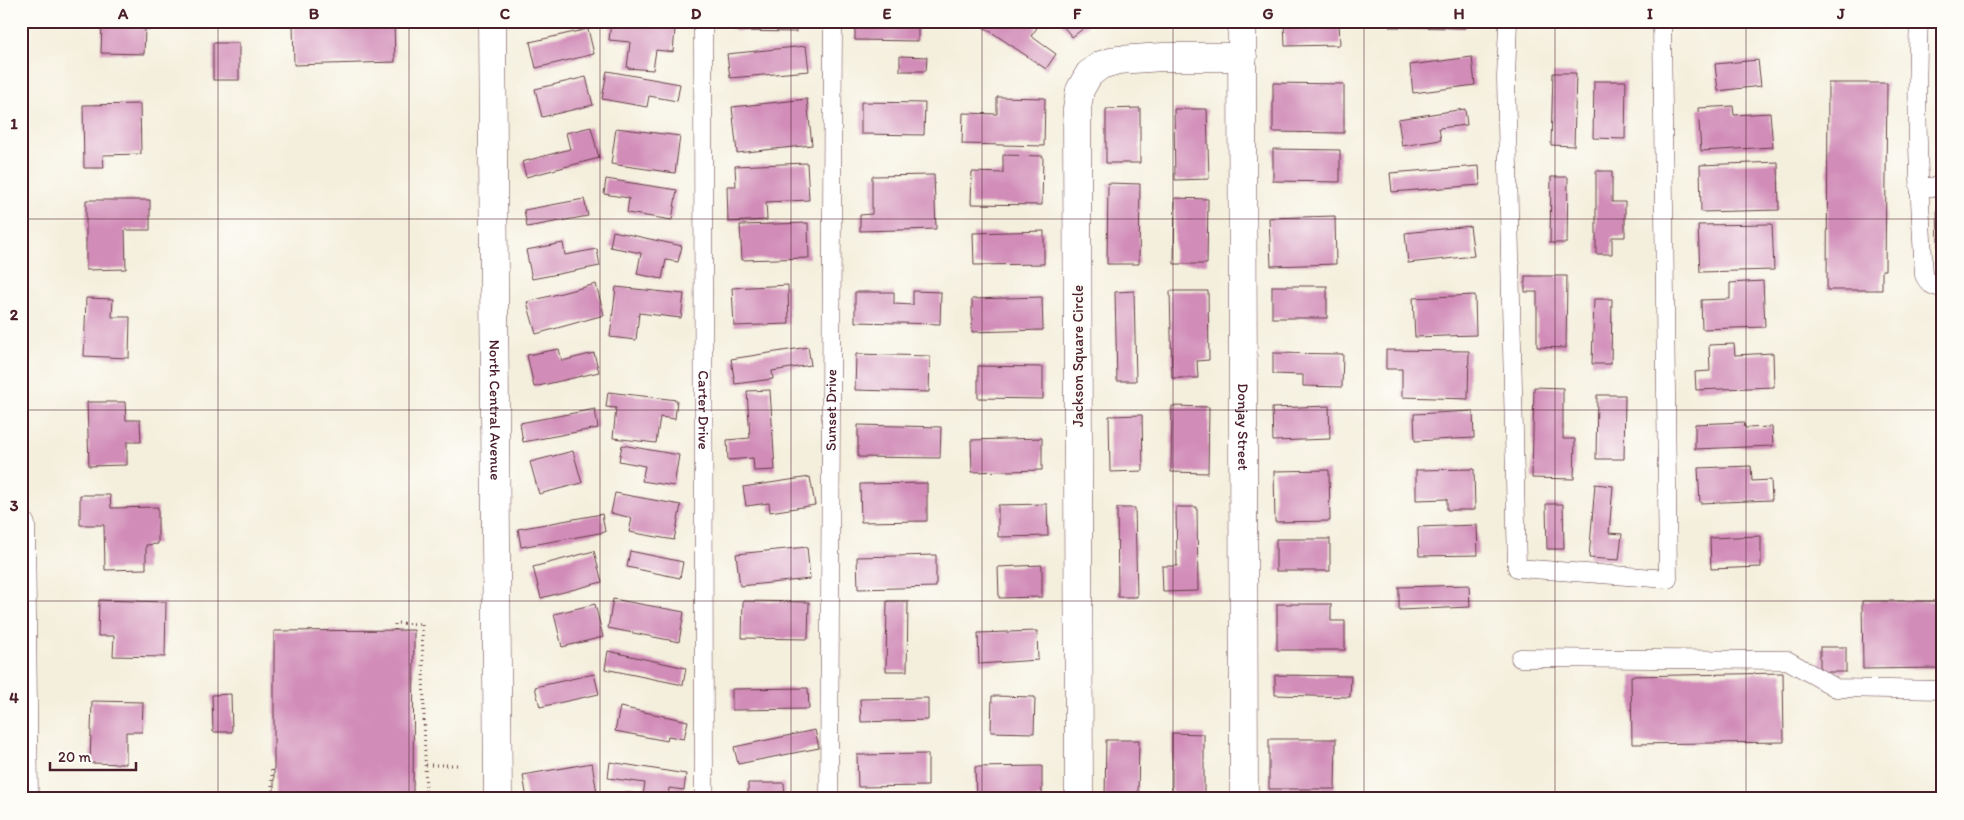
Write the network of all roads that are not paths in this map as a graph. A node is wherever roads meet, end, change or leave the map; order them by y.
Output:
1 (492, 21) edge
2 (703, 21) edge
3 (833, 21) edge
4 (1242, 21) edge
5 (1508, 21) edge
6 (1662, 21) edge
7 (1919, 21) edge
8 (1243, 57) junction
9 (1919, 187) junction
10 (1943, 187) edge
11 (1943, 288) edge
12 (21, 525) edge
13 (1520, 658) dead end
14 (1943, 690) edge
15 (24, 799) edge
16 (498, 799) edge
17 (704, 799) edge
18 (829, 799) edge
19 (1078, 799) edge
20 (1244, 799) edge

1 - 16 street, North Central Avenue
2 - 17 lane, Carter Drive
3 - 18 lane, Sunset Drive
4 - 8 street, Donjay Street
5 - 6 lane
7 - 9 lane
8 - 19 street, Jackson Square Circle
8 - 20 street, Donjay Street
9 - 10 lane
9 - 11 lane
12 - 15 street
13 - 14 lane

